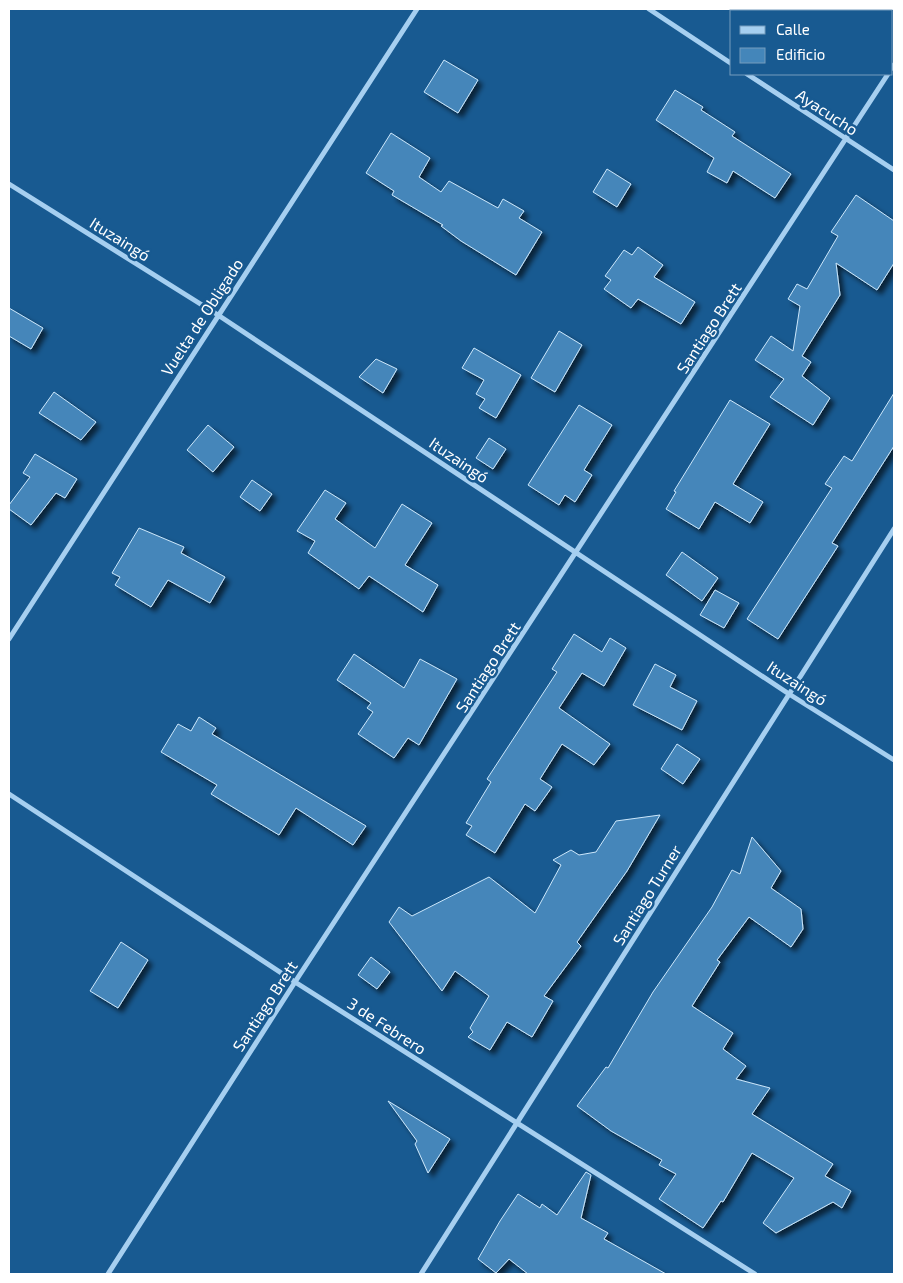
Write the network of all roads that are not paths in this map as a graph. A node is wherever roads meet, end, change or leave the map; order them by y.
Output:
1 (417, 9) edge
2 (649, 9) edge
3 (730, 63) edge
4 (749, 75) edge
5 (887, 75) edge
6 (846, 139) junction
7 (894, 170) edge
8 (9, 184) edge
9 (218, 315) junction
10 (894, 529) edge
11 (577, 553) junction
12 (9, 639) edge
13 (789, 694) junction
14 (894, 760) edge
15 (9, 794) edge
16 (295, 982) junction
17 (518, 1124) junction
18 (108, 1274) edge
19 (420, 1274) edge
20 (755, 1274) edge

1 - 9 street, Vuelta de Obligado
2 - 3 street
4 - 6 street, Ayacucho
5 - 6 street, Santiago Brett
6 - 7 street, Ayacucho
6 - 11 street, Santiago Brett
8 - 9 street, Ituzaingó
9 - 11 street, Ituzaingó
9 - 12 street, Vuelta de Obligado
10 - 13 street, Santiago Turner
11 - 13 street, Ituzaingó
11 - 16 street, Santiago Brett
13 - 14 street, Ituzaingó
13 - 17 street, Santiago Turner
15 - 16 street, 3 de Febrero
16 - 17 street, 3 de Febrero
16 - 18 street, Santiago Brett
17 - 19 street, Santiago Turner
17 - 20 street, 3 de Febrero

